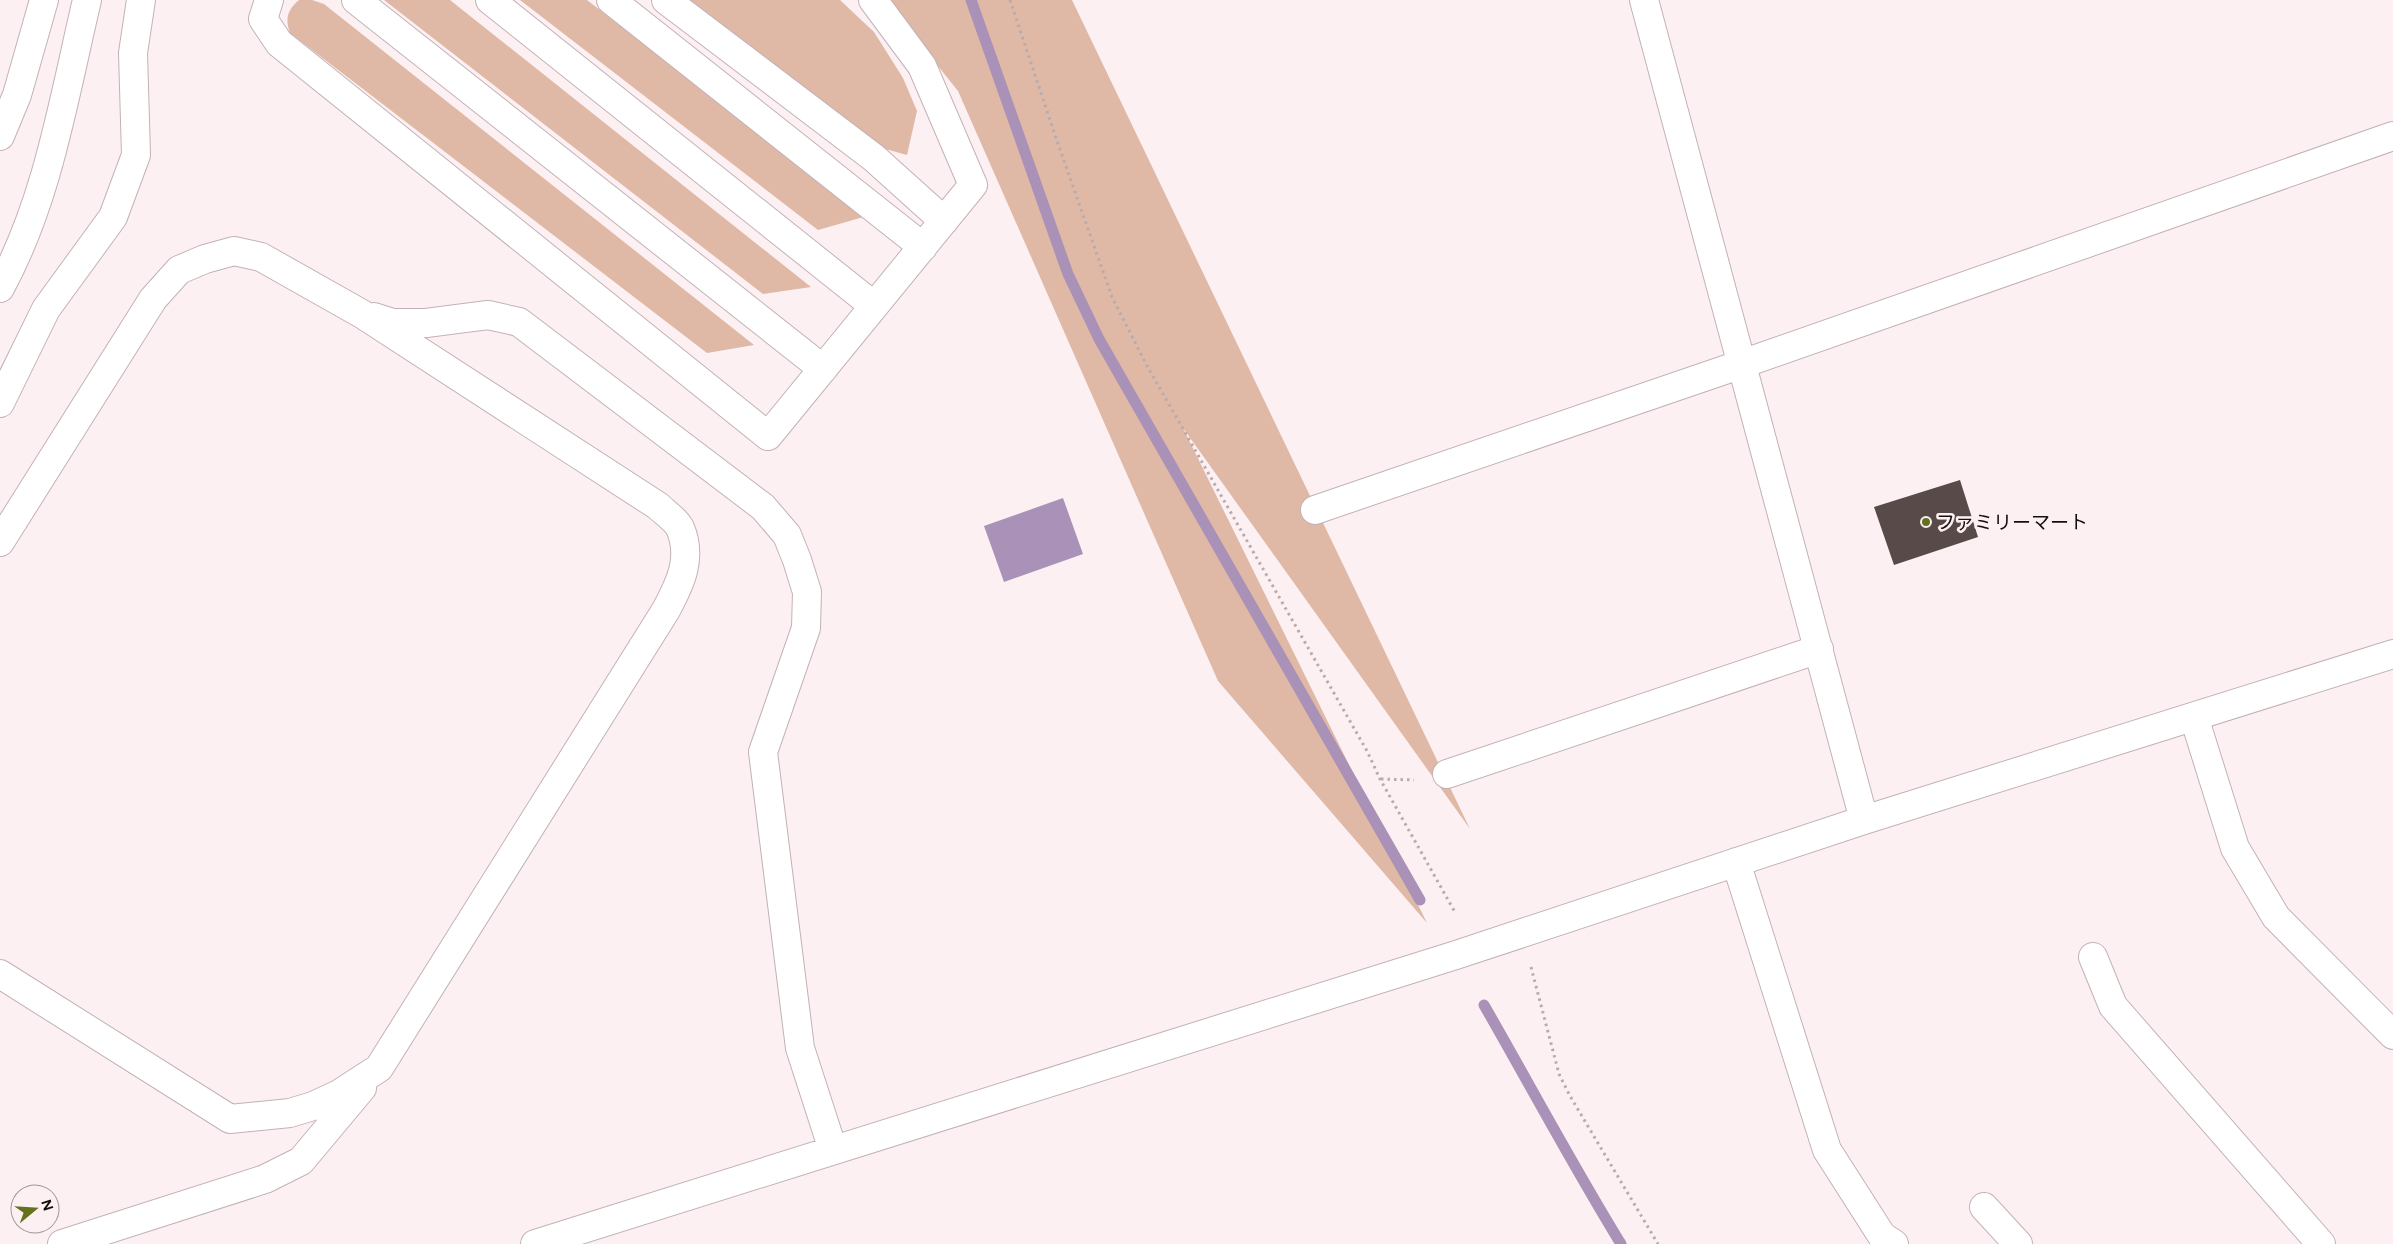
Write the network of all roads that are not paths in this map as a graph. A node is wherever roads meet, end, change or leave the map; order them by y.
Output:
1 (44, 0) edge
2 (87, 0) edge
3 (141, 0) edge
4 (269, 0) edge
5 (356, 0) edge
6 (490, 0) edge
7 (611, 0) edge
8 (666, 0) edge
9 (873, 0) edge
10 (1644, 0) edge
11 (0, 136) edge
12 (2393, 136) edge
13 (944, 221) junction
14 (923, 247) junction
15 (0, 288) edge
16 (874, 306) junction
17 (362, 314) junction
18 (1742, 364) junction
19 (823, 369) junction
20 (0, 403) edge
21 (1315, 510) dead end
22 (0, 542) edge
23 (1818, 648) junction
24 (2393, 654) edge
25 (2194, 717) junction
26 (1447, 774) dead end
27 (1864, 820) junction
28 (1736, 862) junction
29 (2093, 957) dead end
30 (0, 974) edge
31 (2393, 1035) edge
32 (379, 1068) junction
33 (833, 1150) junction
34 (1984, 1207) dead end
35 (62, 1244) edge
36 (535, 1244) edge
37 (1894, 1244) edge
38 (2018, 1244) edge
39 (2321, 1244) edge

1 - 11 street
2 - 15 street
3 - 20 street
4 - 19 street
5 - 19 street
6 - 16 street
7 - 14 street
8 - 13 street
9 - 13 street
10 - 18 street
12 - 18 street
13 - 14 street
14 - 16 street
16 - 19 street
17 - 22 street
17 - 32 street
17 - 33 street
18 - 21 street
18 - 23 street
23 - 26 street
23 - 27 street
24 - 25 street
25 - 27 street
25 - 31 street
27 - 28 street
28 - 33 street
28 - 37 street
29 - 39 street
30 - 32 street
32 - 35 street
33 - 36 street
34 - 38 street

